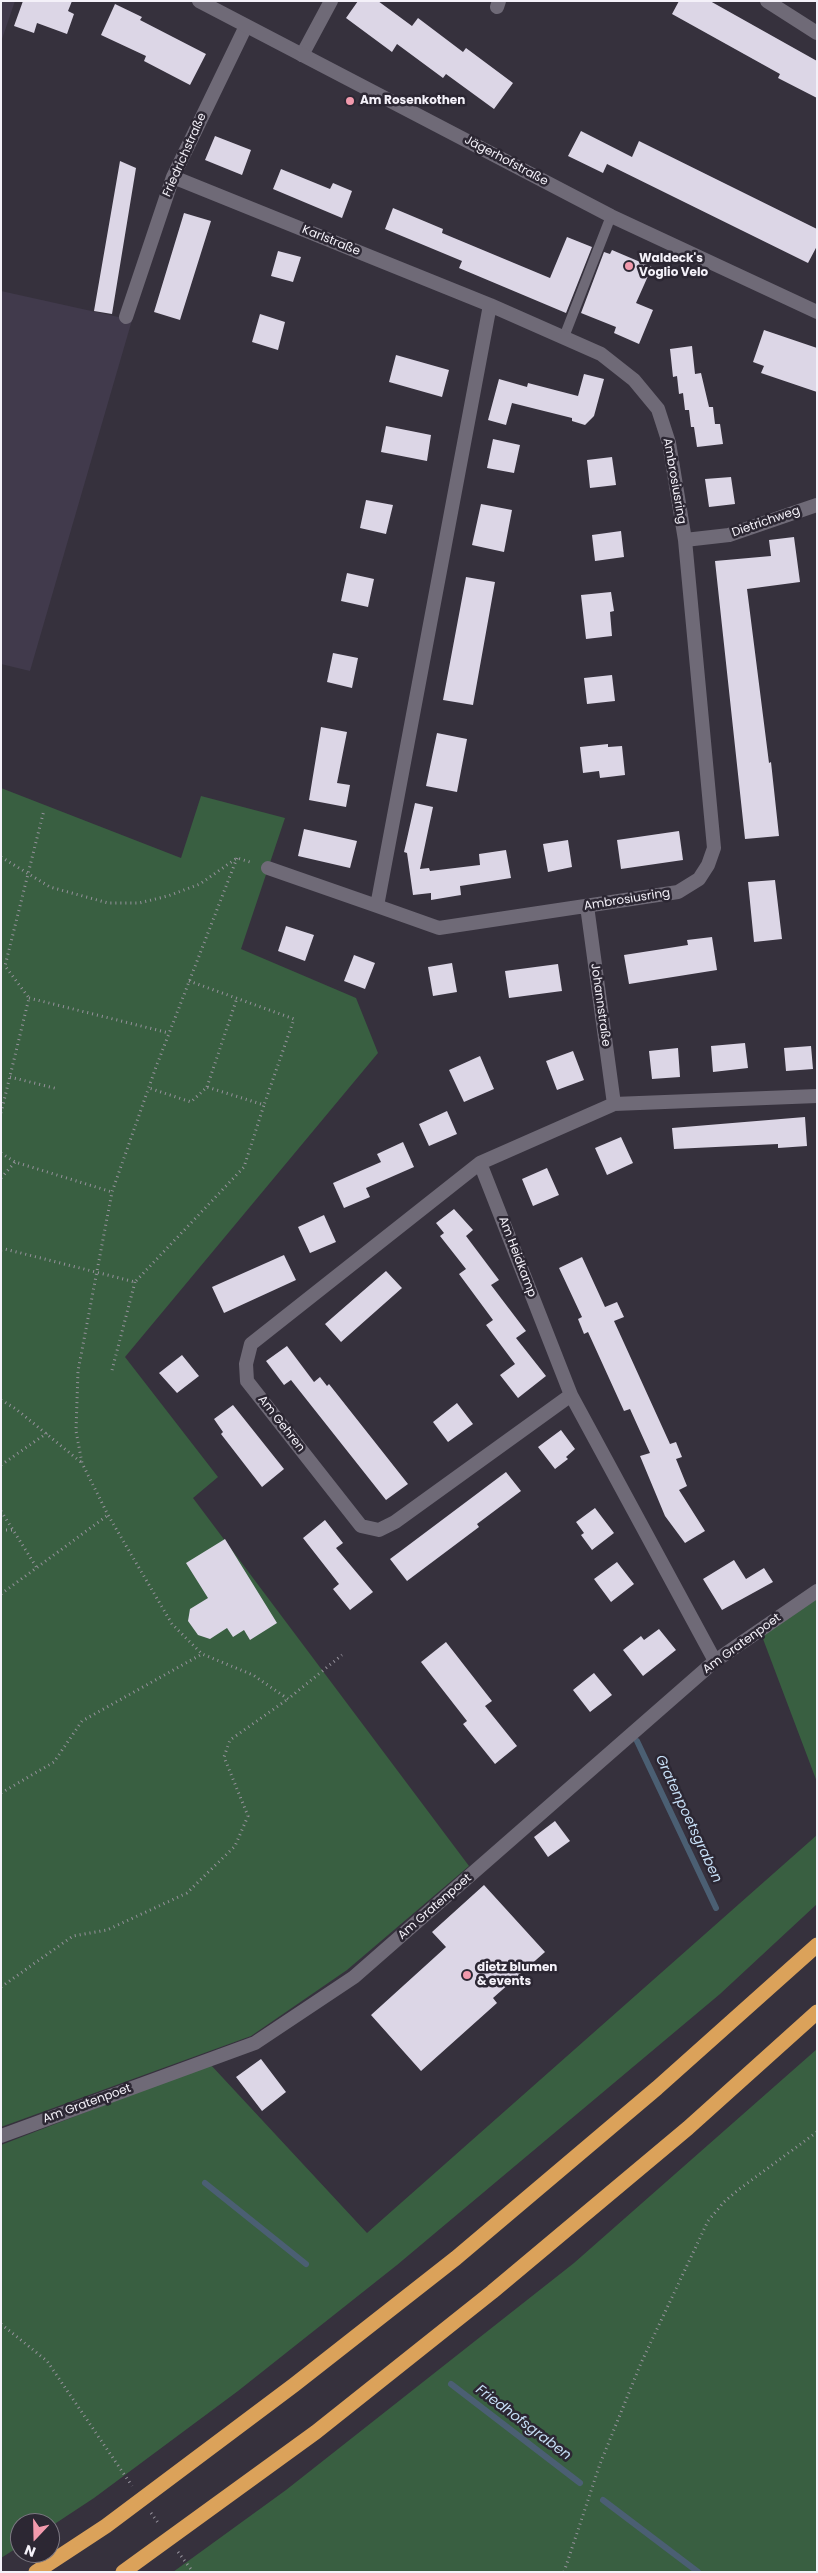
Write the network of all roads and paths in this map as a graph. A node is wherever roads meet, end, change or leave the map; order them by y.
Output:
1 (198, 1) edge
2 (331, 1) edge
3 (767, 1) edge
4 (246, 26) junction
5 (817, 33) edge
6 (302, 55) junction
7 (173, 177) junction
8 (611, 216) junction
9 (490, 305) junction
10 (814, 308) edge
11 (126, 316) dead end
12 (564, 337) junction
13 (817, 505) edge
14 (685, 540) junction
15 (44, 810) dead end
16 (1, 856) edge
17 (237, 858) junction
18 (268, 868) joint
19 (28, 875) junction
20 (377, 906) junction
21 (587, 906) junction
22 (3, 966) edge
23 (189, 981) junction
24 (29, 998) junction
25 (237, 998) junction
26 (169, 1033) junction
27 (10, 1077) junction
28 (207, 1087) junction
29 (149, 1088) junction
30 (58, 1089) dead end
31 (817, 1096) edge
32 (614, 1104) junction
33 (264, 1105) junction
34 (1, 1113) edge
35 (1, 1153) edge
36 (16, 1162) junction
37 (480, 1163) junction
38 (1, 1178) edge
39 (112, 1192) junction
40 (1, 1250) edge
41 (96, 1270) junction
42 (135, 1282) junction
43 (112, 1370) dead end
44 (571, 1395) junction
45 (1, 1400) edge
46 (47, 1433) junction
47 (82, 1463) junction
48 (1, 1465) edge
49 (1, 1511) edge
50 (108, 1515) junction
51 (1, 1530) edge
52 (13, 1530) junction
53 (37, 1568) junction
54 (817, 1591) edge
55 (1, 1594) edge
56 (202, 1654) junction
57 (342, 1655) dead end
58 (714, 1661) junction
59 (288, 1699) junction
60 (1, 1793) edge
61 (817, 1945) edge
62 (1, 1986) edge
63 (817, 2012) edge
64 (817, 2132) edge
65 (1, 2136) edge
66 (1, 2324) edge
67 (105, 2448) dead end
68 (36, 2572) edge
69 (123, 2572) edge
70 (564, 2572) edge

1 - 4 street, Jägerhofstraße
2 - 6 street
3 - 5 street
4 - 6 street, Jägerhofstraße
4 - 7 street, Friedrichstraße
6 - 8 street, Jägerhofstraße
7 - 9 street, Karlstraße
7 - 11 street, Friedrichstraße
8 - 10 street, Jägerhofstraße
8 - 12 lane
9 - 12 street, Ambrosiusring
9 - 20 street
12 - 14 street, Ambrosiusring
13 - 14 street, Dietrichweg
14 - 21 street, Ambrosiusring
15 - 19 path
16 - 19 path
17 - 18 path
17 - 19 path
17 - 23 path
18 - 20 street, Ambrosiusring
19 - 22 path
20 - 21 street, Ambrosiusring
21 - 32 street, Johannstraße
22 - 24 path
23 - 25 path
23 - 26 path
24 - 26 path
24 - 27 path
25 - 28 path
25 - 33 path
26 - 29 path
27 - 30 path
27 - 34 path
28 - 29 path
28 - 33 path
29 - 39 path
31 - 32 street
32 - 37 street
33 - 42 path
35 - 36 path
36 - 38 path
36 - 39 path
37 - 44 street, Am Heidkamp
37 - 44 street, Am Gehren
39 - 41 path
40 - 41 path
41 - 42 path
41 - 47 path
42 - 43 path
44 - 58 street, Am Heidkamp
45 - 46 path
46 - 47 path
46 - 48 path
47 - 50 path
49 - 52 path
50 - 53 path
50 - 56 path
51 - 52 path
52 - 53 path
53 - 55 path
54 - 58 street, Am Gratenpoet
56 - 59 path
56 - 60 path
57 - 59 path
58 - 65 street, Am Gratenpoet
59 - 62 path
61 - 68 highway
63 - 69 highway
64 - 70 path
66 - 67 path

